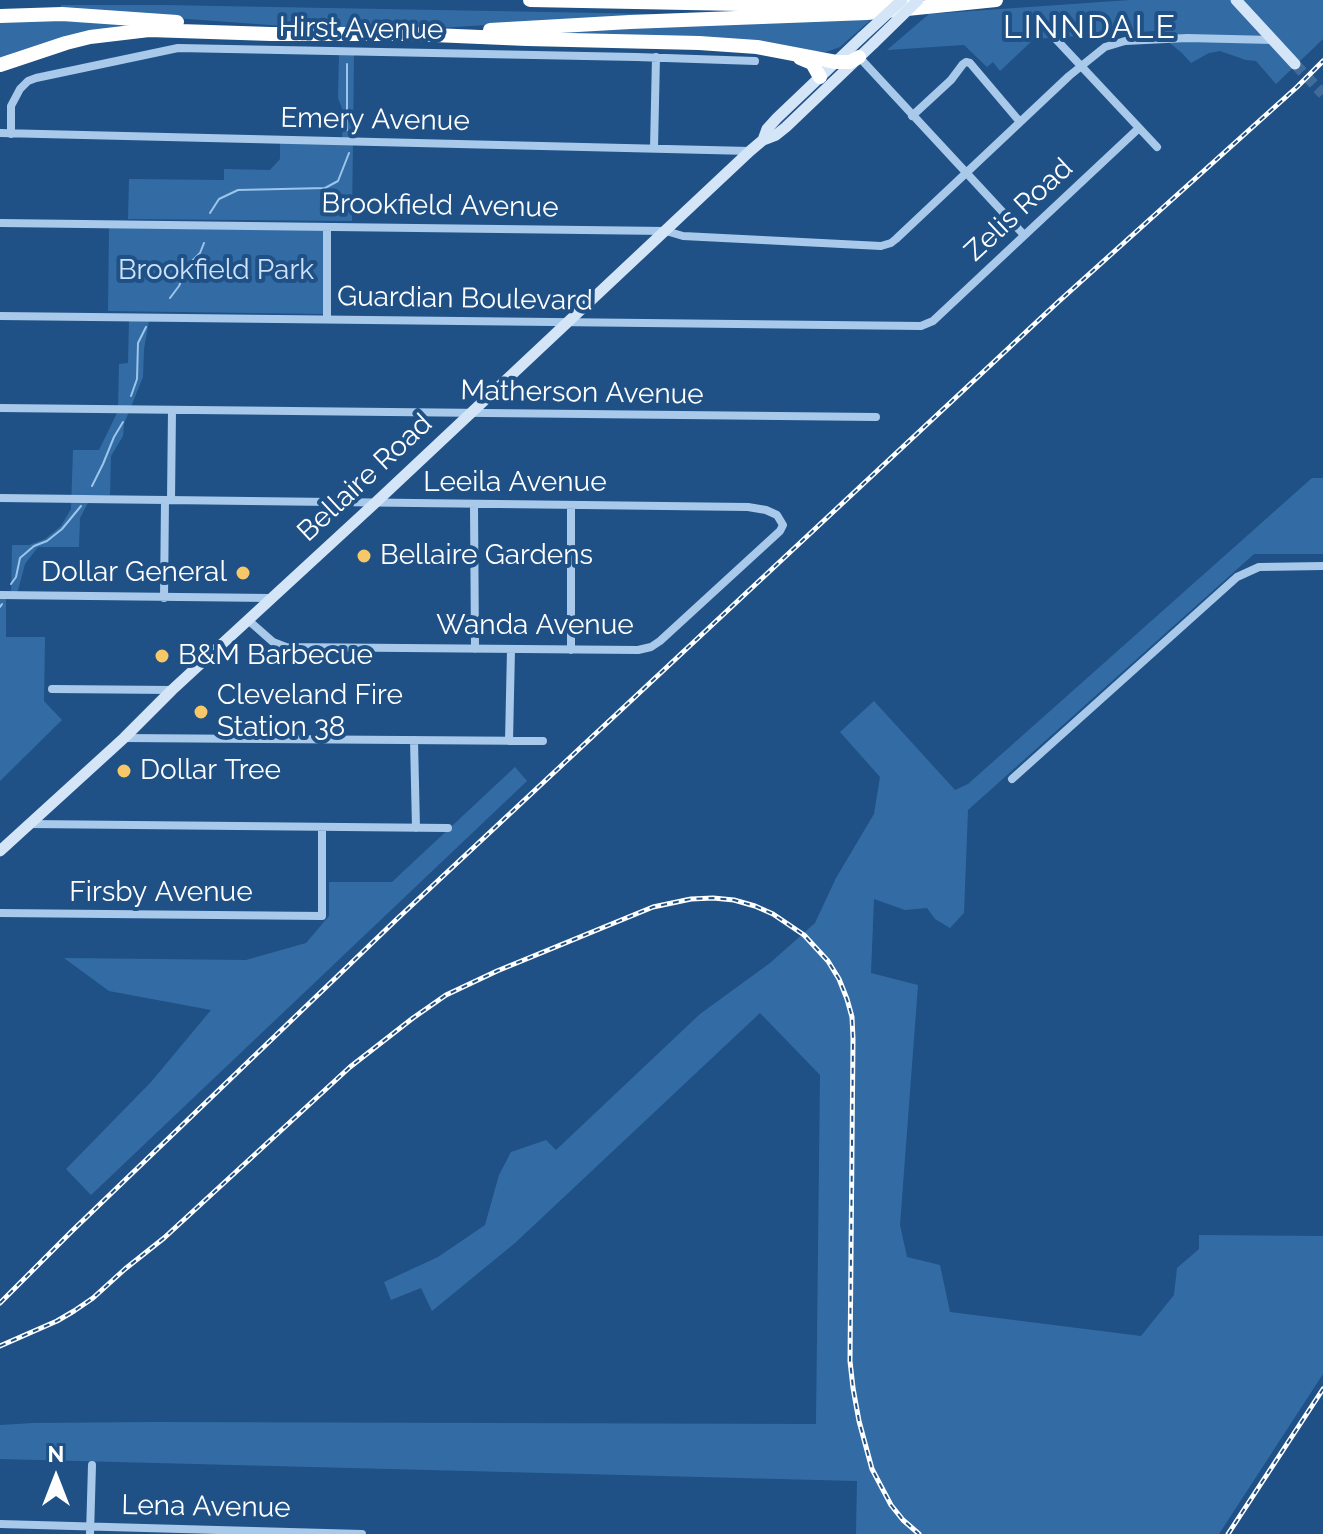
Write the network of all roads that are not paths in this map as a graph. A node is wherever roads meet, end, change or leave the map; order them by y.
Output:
1 (530, 0) edge
2 (902, 0) edge
3 (911, 0) edge
4 (918, 0) edge
5 (996, 0) edge
6 (1236, 0) edge
7 (0, 16) edge
8 (325, 34) junction
9 (410, 34) junction
10 (1052, 35) dead end
11 (1274, 40) junction
12 (785, 52) junction
13 (855, 52) junction
14 (656, 57) junction
15 (755, 61) dead end
16 (836, 62) junction
17 (1295, 64) tunnel mouth
18 (0, 65) edge
19 (1081, 66) junction
20 (820, 77) junction
21 (912, 116) junction
22 (1020, 122) junction
23 (1139, 128) junction
24 (0, 133) edge
25 (11, 134) junction
26 (763, 140) junction
27 (1157, 147) dead end
28 (654, 148) junction
29 (750, 151) junction
30 (966, 173) junction
31 (0, 223) edge
32 (327, 227) junction
33 (666, 231) junction
34 (1024, 235) junction
35 (0, 316) edge
36 (327, 319) junction
37 (567, 323) junction
38 (928, 324) joint
39 (0, 408) edge
40 (172, 410) junction
41 (469, 414) junction
42 (876, 417) dead end
43 (0, 498) edge
44 (168, 500) junction
45 (374, 504) junction
46 (474, 505) junction
47 (571, 505) junction
48 (783, 525) joint
49 (1323, 566) edge
50 (0, 595) edge
51 (164, 598) junction
52 (272, 598) junction
53 (248, 620) junction
54 (475, 649) junction
55 (511, 649) junction
56 (571, 650) junction
57 (52, 689) dead end
58 (172, 690) junction
59 (124, 738) junction
60 (414, 740) junction
61 (509, 741) junction
62 (543, 741) dead end
63 (1012, 779) dead end
64 (29, 824) junction
65 (322, 828) junction
66 (416, 828) junction
67 (448, 828) dead end
68 (0, 851) edge
69 (0, 913) edge
70 (92, 1465) dead end
71 (0, 1524) edge
72 (90, 1530) edge
73 (291, 1533) edge
74 (362, 1534) edge

1 - 3 highway
2 - 13 street, Bellaire Road, bridge
4 - 13 street, Bellaire Road, bridge
5 - 9 highway
6 - 11 street
7 - 8 highway
8 - 9 highway
8 - 18 highway
9 - 12 highway
10 - 19 street
11 - 17 street
11 - 19 street
12 - 16 highway
12 - 20 highway
13 - 16 highway
13 - 21 street
13 - 26 street, Bellaire Road
14 - 15 street, Hirst Avenue
14 - 25 street, Hirst Avenue
14 - 28 street
16 - 20 street, Bellaire Road
19 - 22 street
19 - 23 street
20 - 26 street, Bellaire Road
21 - 22 street
21 - 30 street
22 - 30 street
23 - 27 street
23 - 34 street, Zelis Road
24 - 25 street, Emery Avenue
25 - 28 street, Emery Avenue
26 - 29 street, Bellaire Road
28 - 29 street, Emery Avenue
29 - 33 street, Bellaire Road
30 - 33 street, Brookfield Avenue
30 - 34 street
31 - 32 street, Brookfield Avenue
32 - 33 street, Brookfield Avenue
32 - 36 street
33 - 37 street, Bellaire Road
34 - 38 street, Zelis Road
35 - 36 street, Guardian Boulevard
36 - 37 street, Guardian Boulevard
37 - 38 street, Guardian Boulevard
37 - 41 street, Bellaire Road
39 - 40 street, Matherson Avenue
40 - 41 street, Matherson Avenue
40 - 44 street
41 - 42 street, Matherson Avenue
41 - 45 street, Bellaire Road
43 - 44 street, Leeila Avenue
44 - 45 street, Leeila Avenue
44 - 51 street
45 - 46 street, Leeila Avenue
45 - 52 street, Bellaire Road
46 - 47 street, Leeila Avenue
46 - 54 street
47 - 48 street, Leeila Avenue
47 - 56 street
48 - 56 street, Wanda Avenue
49 - 63 street
50 - 51 street
51 - 52 street
52 - 53 street, Bellaire Road
53 - 54 street, Wanda Avenue
53 - 58 street, Bellaire Road
54 - 55 street, Wanda Avenue
55 - 56 street, Wanda Avenue
55 - 61 street
57 - 58 street
58 - 59 street, Bellaire Road
59 - 60 street
59 - 64 street, Bellaire Road
60 - 61 street
60 - 66 street
61 - 62 street
64 - 65 street
64 - 68 street, Bellaire Road
65 - 66 street
65 - 69 street, Firsby Avenue
66 - 67 street
70 - 72 street
71 - 72 street, Lena Avenue
72 - 73 street, Lena Avenue
73 - 74 street, Lena Avenue

